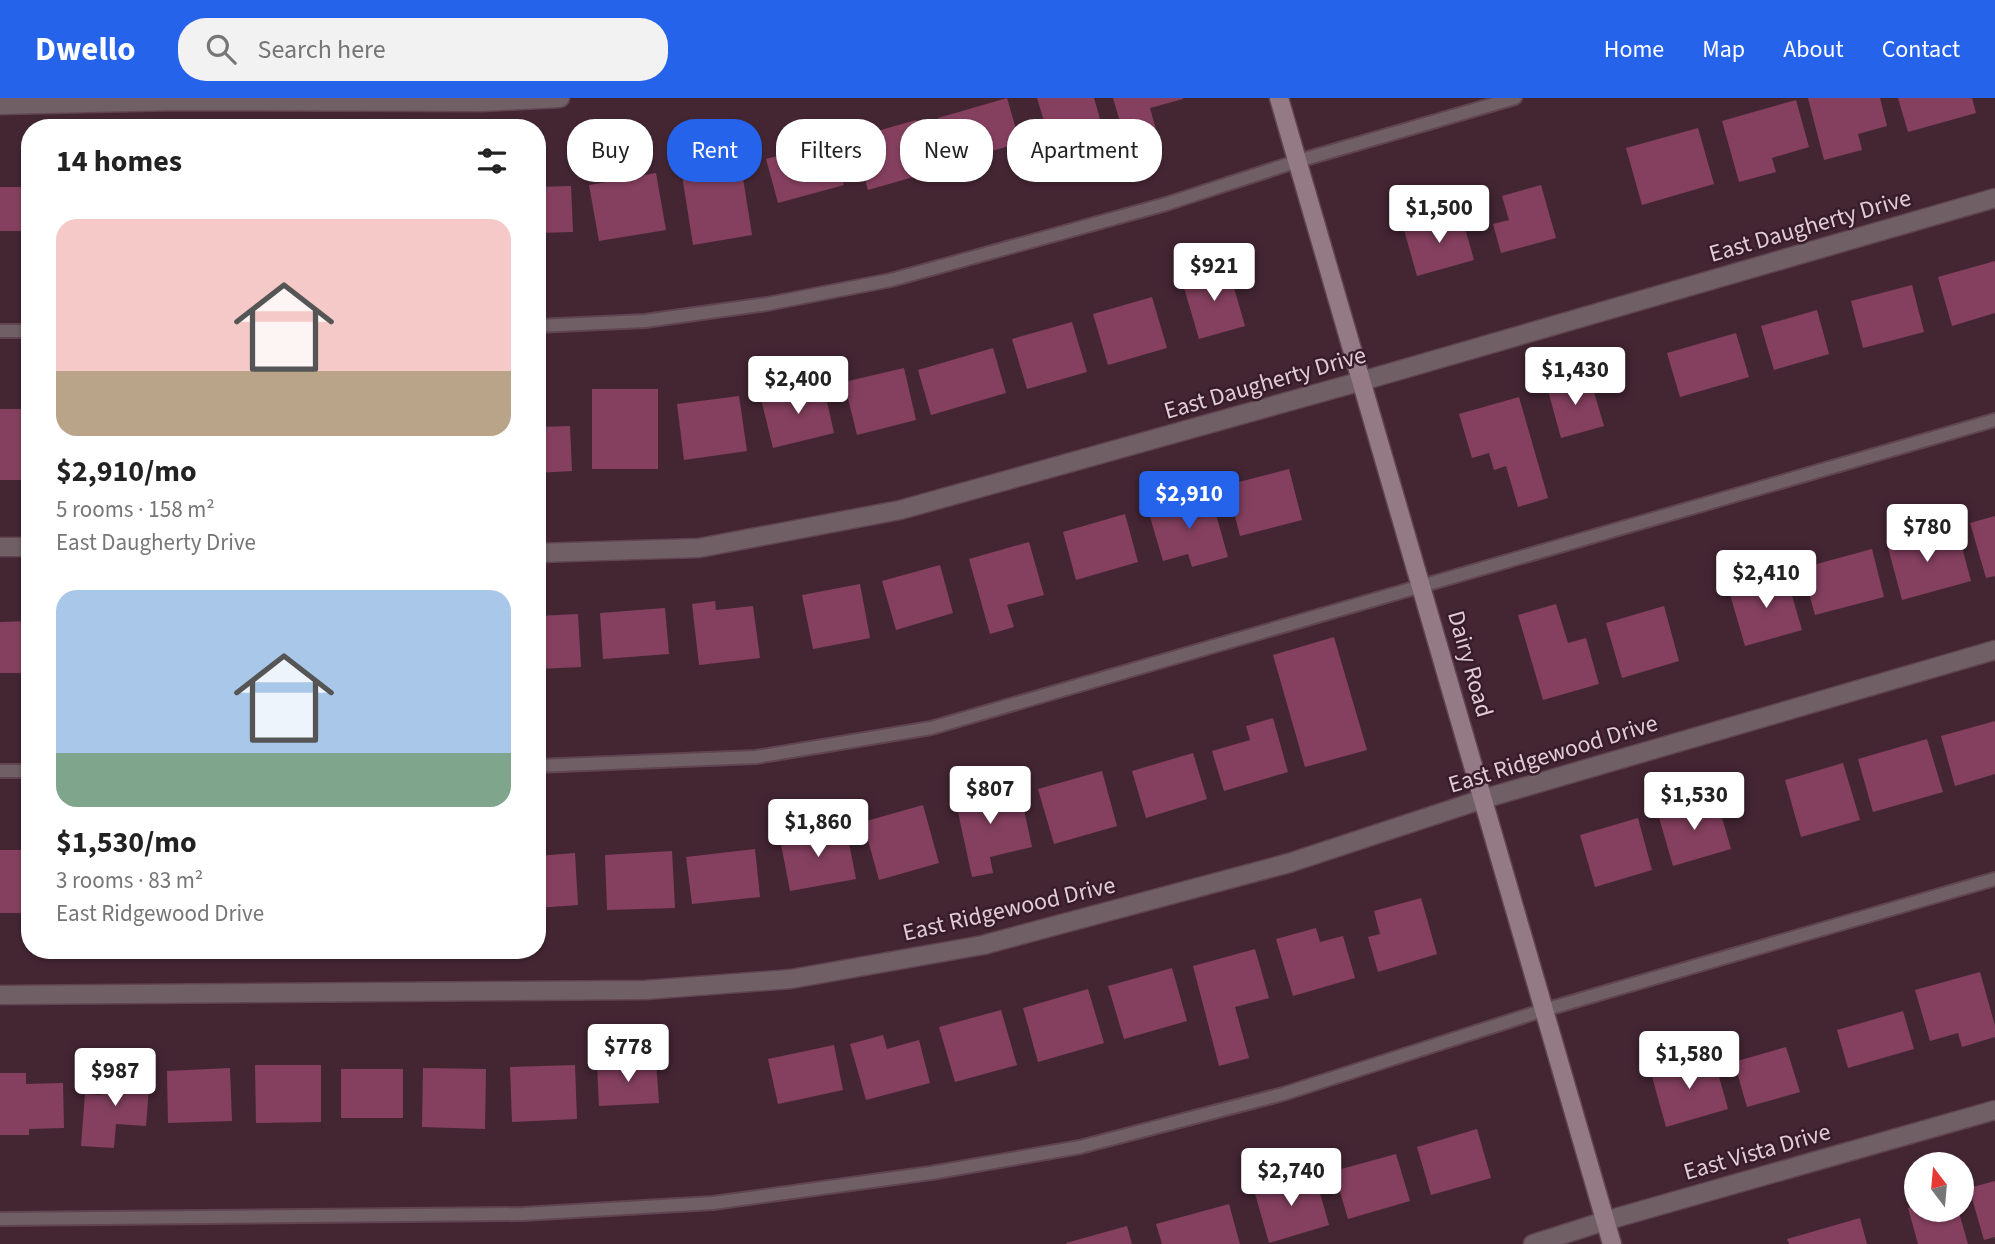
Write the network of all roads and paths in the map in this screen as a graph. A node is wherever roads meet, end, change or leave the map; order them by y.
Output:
1 (560, 98) edge
2 (1279, 98) edge
3 (1515, 98) edge
4 (0, 105) edge
5 (1298, 161) junction
6 (1995, 198) edge
7 (546, 325) edge
8 (0, 331) edge
9 (21, 331) edge
10 (1362, 381) junction
11 (1995, 419) edge
12 (0, 547) edge
13 (21, 547) edge
14 (546, 553) edge
15 (1422, 587) junction
16 (1995, 650) edge
17 (546, 766) edge
18 (0, 771) edge
19 (21, 771) edge
20 (1483, 799) junction
21 (1995, 879) edge
22 (0, 996) edge
23 (1544, 1010) junction
24 (1995, 1110) edge
25 (0, 1219) edge
26 (1605, 1221) junction
27 (1533, 1244) edge
28 (1612, 1244) edge

1 - 4 street
2 - 5 street, Dairy Road
3 - 5 lane
5 - 7 lane
5 - 10 street, Dairy Road
6 - 10 street, East Daugherty Drive
8 - 9 lane
10 - 14 street, East Daugherty Drive
10 - 15 street, Dairy Road
11 - 15 lane
12 - 13 street
15 - 17 lane
15 - 20 street, Dairy Road
16 - 20 street, East Ridgewood Drive
18 - 19 lane
20 - 22 street, East Ridgewood Drive
20 - 23 street, Dairy Road
21 - 23 lane
23 - 25 lane
23 - 26 street, Dairy Road
24 - 26 street, East Vista Drive
26 - 27 street, East Vista Drive
26 - 28 street, Dairy Road

